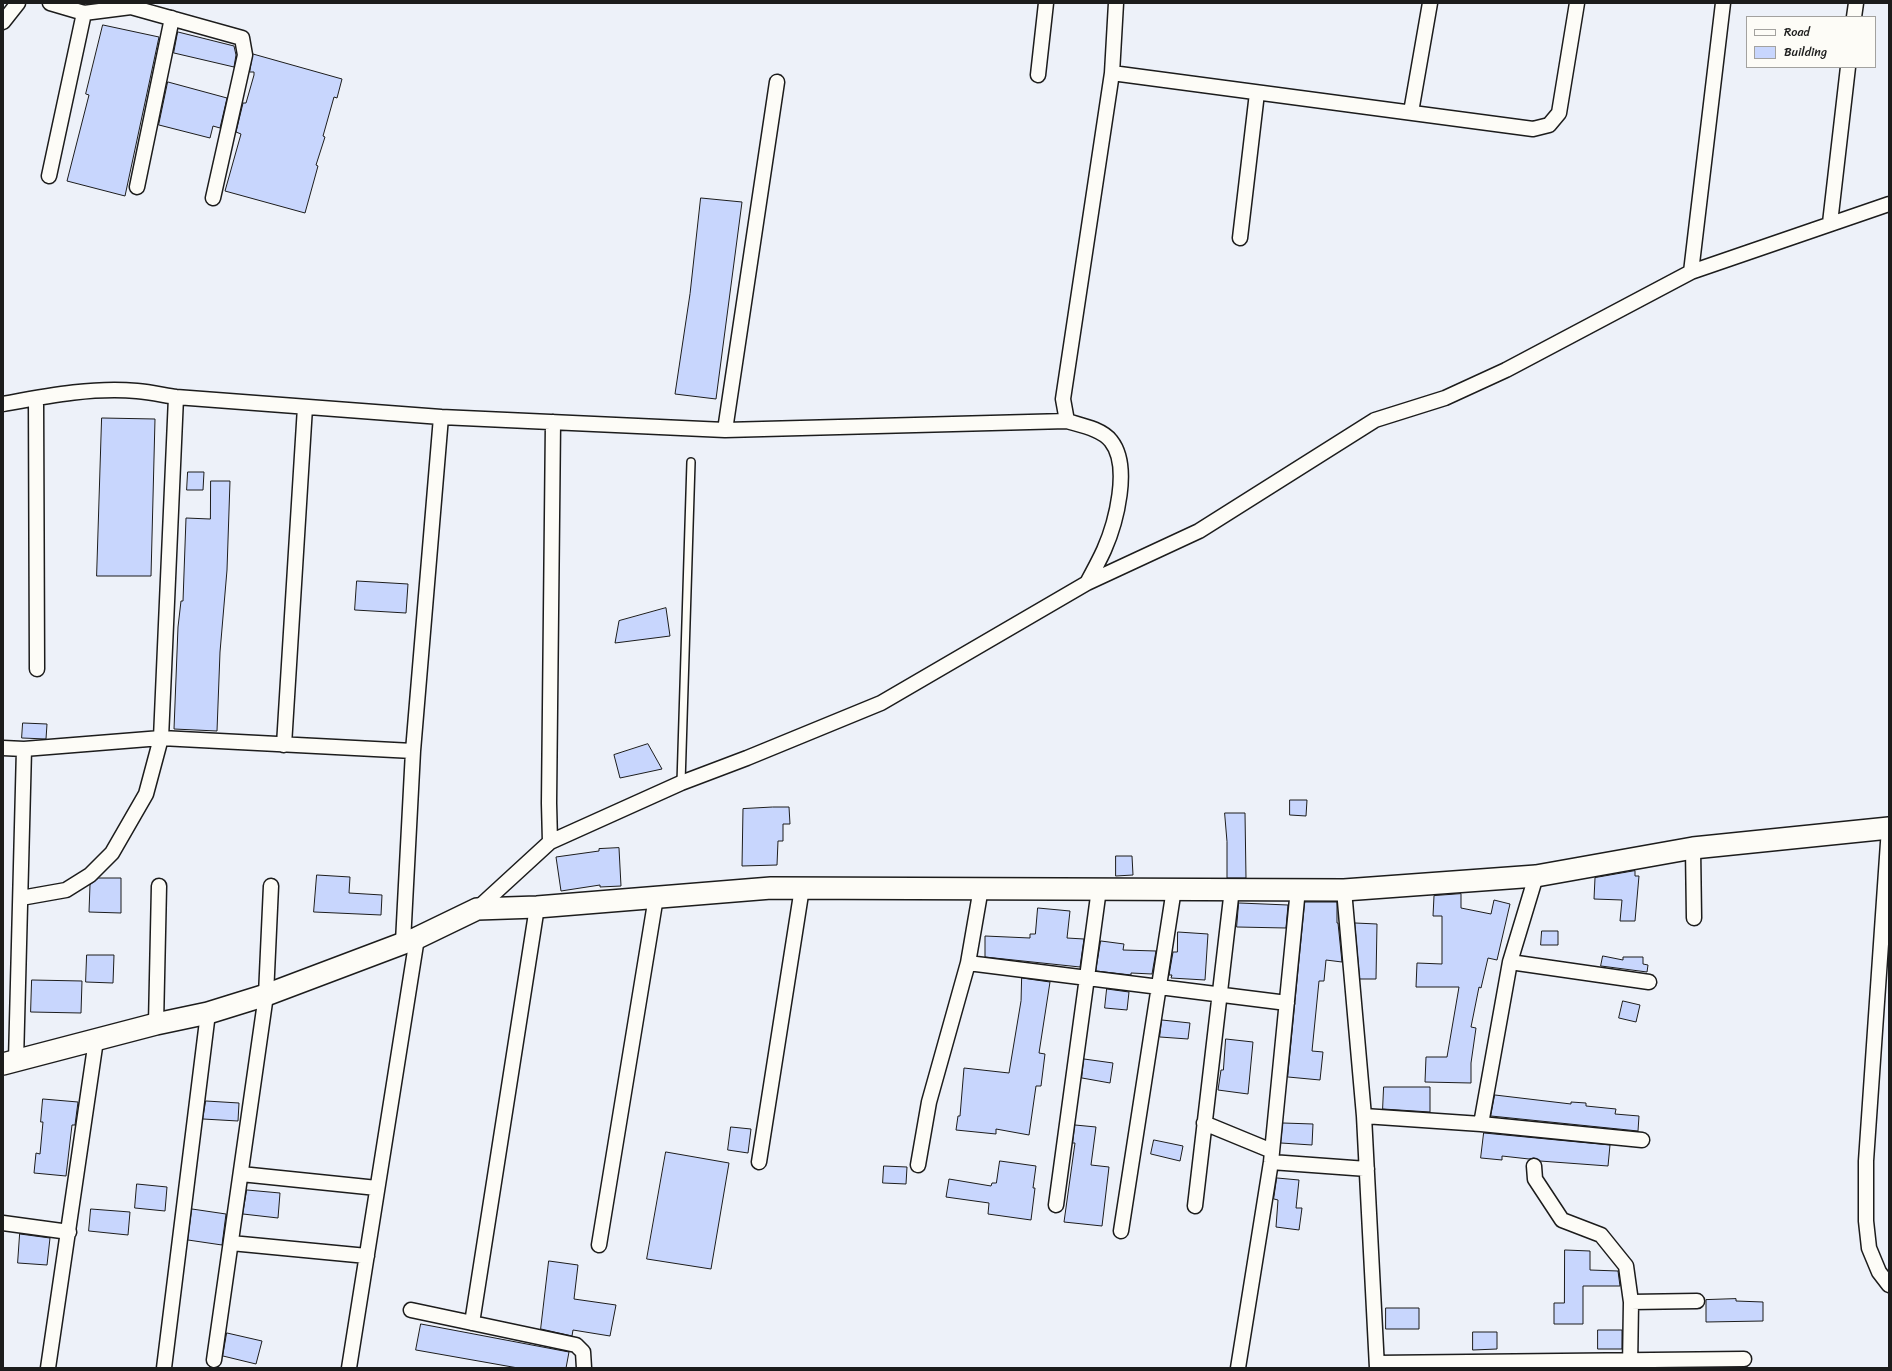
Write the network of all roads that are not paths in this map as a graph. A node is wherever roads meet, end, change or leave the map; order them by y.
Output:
1 (18, 3) edge
2 (50, 3) edge
3 (1046, 3) edge
4 (1116, 3) edge
5 (1430, 3) edge
6 (1577, 3) edge
7 (1722, 3) edge
8 (1856, 3) edge
9 (84, 13) junction
10 (1854, 16) edge
11 (172, 18) junction
12 (3, 22) edge
13 (1848, 68) edge
14 (1112, 74) junction
15 (1038, 75) dead end
16 (777, 82) dead end
17 (1258, 93) junction
18 (1411, 112) junction
19 (49, 176) dead end
20 (137, 187) dead end
21 (214, 198) dead end
22 (1889, 204) edge
23 (1830, 223) junction
24 (1240, 238) dead end
25 (1691, 272) junction
26 (176, 397) junction
27 (36, 398) junction
28 (3, 404) edge
29 (306, 407) junction
30 (441, 418) junction
31 (1067, 421) junction
32 (552, 422) junction
33 (726, 430) junction
34 (691, 462) dead end
35 (1087, 583) junction
36 (37, 669) dead end
37 (162, 738) junction
38 (284, 745) junction
39 (3, 748) edge
40 (24, 748) junction
41 (413, 751) junction
42 (681, 783) junction
43 (1889, 828) edge
44 (550, 842) junction
45 (1693, 848) junction
46 (1536, 876) junction
47 (159, 886) dead end
48 (271, 886) dead end
49 (802, 888) junction
50 (981, 888) junction
51 (1098, 889) junction
52 (1174, 889) junction
53 (1232, 889) junction
54 (1298, 889) junction
55 (1344, 890) junction
56 (656, 897) junction
57 (21, 898) junction
58 (537, 907) junction
59 (477, 909) junction
60 (1694, 918) dead end
61 (410, 940) junction
62 (1510, 962) junction
63 (968, 963) junction
64 (1087, 978) junction
65 (1649, 982) dead end
66 (1158, 987) junction
67 (266, 995) junction
68 (1220, 995) junction
69 (1287, 1003) junction
70 (208, 1013) junction
71 (156, 1024) junction
72 (96, 1040) junction
73 (10, 1063) edge
74 (1364, 1116) junction
75 (1204, 1122) junction
76 (1481, 1124) junction
77 (1642, 1140) dead end
78 (1271, 1156) junction
79 (759, 1162) dead end
80 (918, 1165) dead end
81 (1534, 1166) dead end
82 (1367, 1169) junction
83 (241, 1174) junction
84 (378, 1188) junction
85 (1056, 1206) dead end
86 (1195, 1206) dead end
87 (3, 1223) edge
88 (1121, 1230) dead end
89 (69, 1232) junction
90 (231, 1243) junction
91 (599, 1245) dead end
92 (367, 1256) junction
93 (1889, 1285) edge
94 (1697, 1301) dead end
95 (1630, 1302) junction
96 (411, 1310) dead end
97 (472, 1323) junction
98 (1744, 1359) dead end
99 (214, 1360) dead end
100 (1630, 1364) edge
101 (1377, 1366) edge
102 (48, 1368) edge
103 (164, 1368) edge
104 (349, 1368) edge
105 (584, 1368) edge
106 (1238, 1368) edge

1 - 12 street
2 - 9 street
3 - 15 street
4 - 14 street
5 - 18 street
6 - 18 street
7 - 25 street
8 - 10 street
9 - 11 street
9 - 19 street
11 - 20 street
11 - 21 street
13 - 23 street
14 - 17 street
14 - 31 street
16 - 33 street
17 - 18 street
17 - 24 street
22 - 23 street
23 - 25 street
25 - 35 street
26 - 27 street
26 - 29 street
26 - 37 street
27 - 28 street
27 - 36 street
29 - 30 street
29 - 38 street
30 - 32 street
30 - 41 street
31 - 33 street
31 - 35 street
32 - 33 street
32 - 44 street
34 - 42 lane
35 - 42 street
37 - 38 street
37 - 40 street
37 - 57 street
38 - 41 street
39 - 40 street
40 - 57 street
41 - 61 street
42 - 44 street
43 - 45 street
43 - 93 street
44 - 59 street
45 - 46 street
45 - 60 street
46 - 55 street
46 - 62 street
47 - 71 street
48 - 67 street
49 - 50 street
49 - 56 street
49 - 79 street
50 - 51 street
50 - 63 street
51 - 52 street
51 - 64 street
52 - 53 street
52 - 66 street
53 - 54 street
53 - 68 street
54 - 55 street
54 - 69 street
55 - 74 street
56 - 58 street
56 - 91 street
57 - 73 street
58 - 59 street
58 - 97 street
59 - 61 street
61 - 67 street
61 - 84 street
62 - 65 street
62 - 76 street
63 - 64 street
63 - 80 street
64 - 66 street
64 - 85 street
66 - 68 street
66 - 88 street
67 - 70 street
67 - 83 street
68 - 69 street
68 - 75 street
69 - 78 street
70 - 71 street
70 - 103 street
71 - 72 street
72 - 73 street
72 - 89 street
74 - 76 street
74 - 82 street
75 - 78 street
75 - 86 street
76 - 77 street
78 - 82 street
78 - 106 street
81 - 95 street
82 - 101 street
83 - 84 street
83 - 90 street
84 - 92 street
87 - 89 street
89 - 102 street
90 - 92 street
90 - 99 street
92 - 104 street
94 - 95 street
95 - 100 street
96 - 97 street
97 - 105 street
98 - 100 street
100 - 101 street

